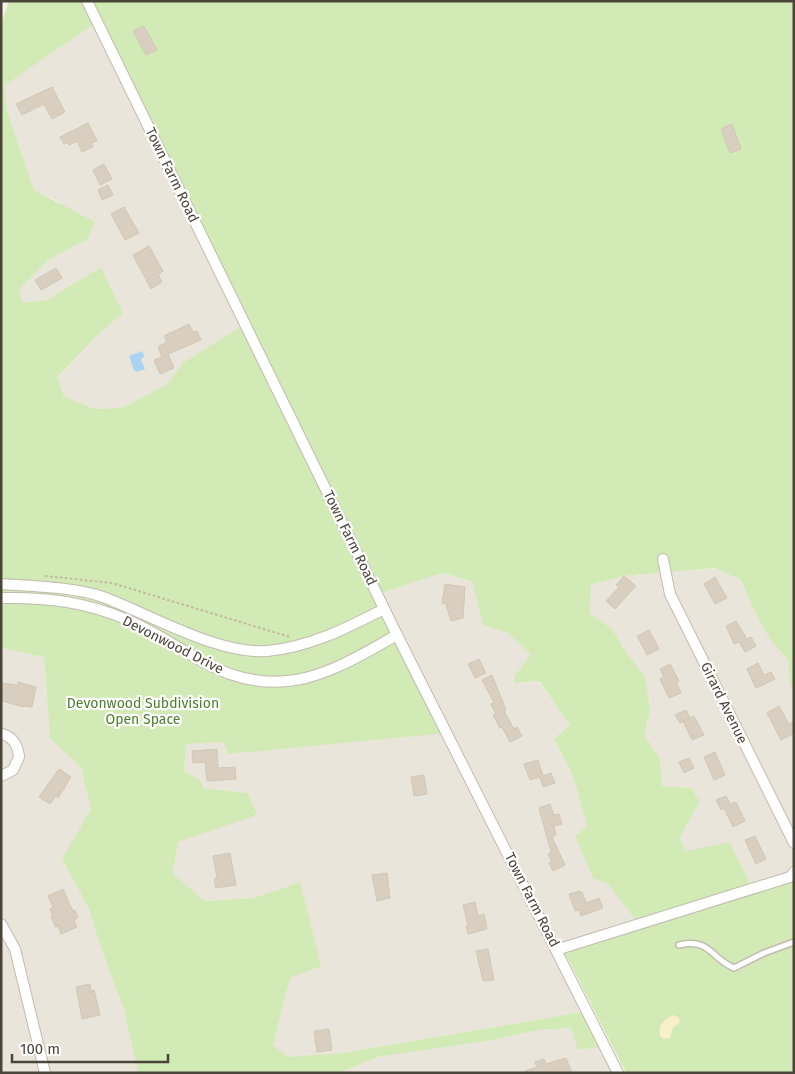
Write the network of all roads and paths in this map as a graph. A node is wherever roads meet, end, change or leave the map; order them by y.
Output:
1 (87, 1) edge
2 (663, 559) dead end
3 (42, 576) dead end
4 (1, 584) edge
5 (1, 598) edge
6 (384, 609) junction
7 (397, 636) junction
8 (297, 638) dead end
9 (1, 734) edge
10 (1, 776) edge
11 (794, 843) edge
12 (794, 872) edge
13 (1, 924) edge
14 (794, 942) edge
15 (679, 945) dead end
16 (556, 950) junction
17 (45, 1073) edge
18 (618, 1073) edge

1 - 6 street, Town Farm Road
2 - 11 street, Girard Avenue
3 - 8 path
4 - 6 street, Devonwood Drive
5 - 7 street, Devonwood Drive
6 - 7 street, Town Farm Road
7 - 16 street, Town Farm Road
9 - 10 street
12 - 16 street
13 - 17 street
14 - 15 lane
16 - 18 street, Town Farm Road

